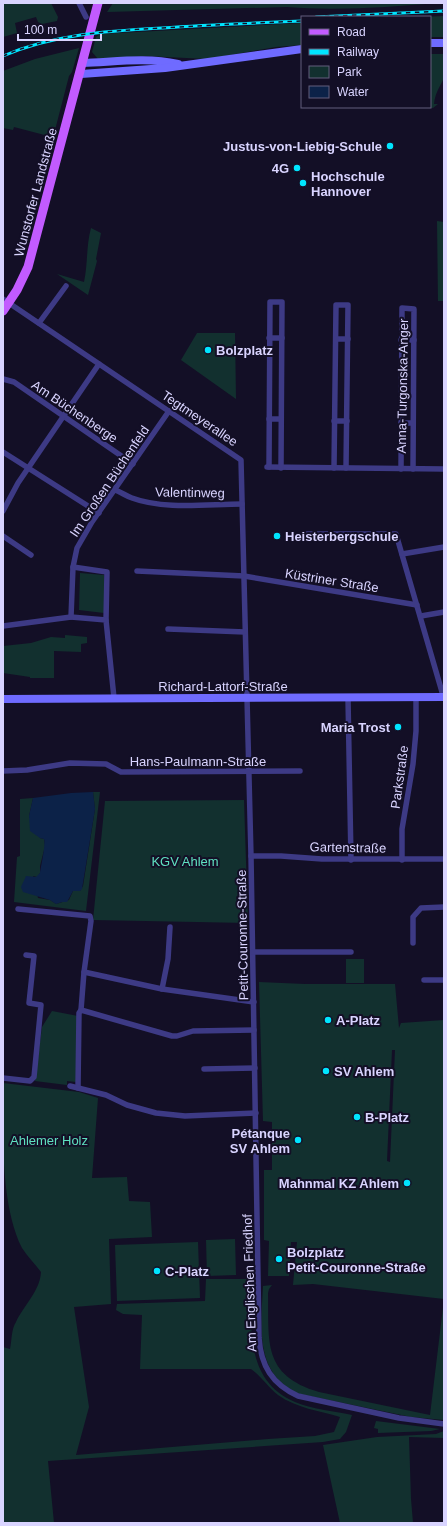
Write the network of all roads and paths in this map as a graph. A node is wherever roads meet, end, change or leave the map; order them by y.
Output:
1 (79, 3) edge
2 (98, 3) edge
3 (90, 17) junction
4 (79, 18) dead end
5 (431, 43) edge
6 (444, 43) edge
7 (301, 48) edge
8 (83, 63) junction
9 (183, 65) junction
10 (81, 74) junction
11 (66, 286) dead end
12 (6, 301) edge
13 (3, 311) edge
14 (39, 323) junction
15 (269, 338) junction
16 (282, 338) junction
17 (336, 339) junction
18 (348, 339) junction
19 (401, 340) junction
20 (414, 340) junction
21 (98, 364) junction
22 (3, 379) edge
23 (169, 411) junction
24 (63, 416) junction
25 (269, 420) junction
26 (281, 420) junction
27 (334, 421) junction
28 (347, 421) junction
29 (401, 422) junction
30 (413, 423) junction
31 (3, 452) edge
32 (133, 464) junction
33 (28, 468) junction
34 (281, 468) junction
35 (334, 468) junction
36 (346, 468) junction
37 (401, 468) junction
38 (412, 468) junction
39 (444, 469) edge
40 (115, 490) junction
41 (242, 504) junction
42 (3, 511) edge
43 (99, 513) junction
44 (307, 534) dead end
45 (3, 536) edge
46 (444, 547) edge
47 (402, 554) junction
48 (31, 555) dead end
49 (73, 567) junction
50 (137, 571) dead end
51 (244, 576) junction
52 (417, 605) junction
53 (444, 612) edge
54 (420, 616) junction
55 (71, 617) junction
56 (106, 620) junction
57 (3, 626) edge
58 (168, 629) dead end
59 (245, 632) junction
60 (443, 697) edge
61 (114, 698) junction
62 (247, 698) junction
63 (348, 698) junction
64 (416, 698) junction
65 (3, 699) edge
66 (3, 771) edge
67 (300, 771) dead end
68 (249, 772) junction
69 (251, 856) junction
70 (444, 859) edge
71 (351, 860) junction
72 (402, 860) junction
73 (444, 907) edge
74 (18, 909) dead end
75 (170, 927) dead end
76 (413, 943) dead end
77 (253, 952) junction
78 (350, 952) dead end
79 (26, 955) dead end
80 (84, 972) junction
81 (424, 980) dead end
82 (444, 980) edge
83 (162, 989) junction
84 (254, 1002) junction
85 (81, 1010) junction
86 (254, 1030) junction
87 (255, 1068) junction
88 (204, 1069) dead end
89 (3, 1078) edge
90 (70, 1086) dead end
91 (78, 1088) junction
92 (256, 1113) junction
93 (257, 1172) joint
94 (444, 1424) edge

1 - 3 street
2 - 3 main road, Wunstorfer Landstraße
3 - 4 street
3 - 8 main road, Wunstorfer Landstraße
5 - 6 street
7 - 9 street
8 - 9 street
8 - 10 main road, Wunstorfer Landstraße
9 - 10 street
10 - 12 main road, Wunstorfer Landstraße
11 - 14 street
12 - 13 main road, Wunstorfer Landstraße
12 - 14 street, Tegtmeyerallee
14 - 21 street, Tegtmeyerallee
15 - 16 street
15 - 16 street
15 - 25 street
16 - 26 street
17 - 18 street
17 - 18 street
17 - 27 street
18 - 28 street
19 - 20 street
19 - 20 street, Anna-Turgonska-Anger
19 - 29 street, Anna-Turgonska-Anger
20 - 30 street, Anna-Turgonska-Anger
21 - 23 street, Tegtmeyerallee
21 - 24 street
22 - 24 street, Am Büchenberge
23 - 32 street, Im Großen Büchenfeld
23 - 41 street, Tegtmeyerallee
24 - 32 street, Am Büchenberge
24 - 33 street
25 - 26 street
25 - 34 street
26 - 34 street
27 - 28 street
27 - 35 street
28 - 36 street
29 - 30 street
29 - 37 street, Anna-Turgonska-Anger
30 - 38 street, Anna-Turgonska-Anger
31 - 33 street
32 - 40 street, Im Großen Büchenfeld
33 - 42 street
33 - 43 street
34 - 35 street
35 - 36 street
36 - 37 street
37 - 38 street
38 - 39 street
40 - 41 street, Valentinweg
40 - 43 street, Im Großen Büchenfeld
41 - 51 street, Tegtmeyerallee
43 - 49 street, Im Großen Büchenfeld
44 - 47 street
45 - 48 street
46 - 47 street
47 - 52 street
49 - 55 street, Im Großen Büchenfeld
49 - 56 street
50 - 51 street, Küstriner Straße
51 - 52 street, Küstriner Straße
51 - 59 street, Tegtmeyerallee
52 - 54 street
53 - 54 street
54 - 60 street
55 - 56 street
55 - 57 street
56 - 61 street
58 - 59 street
59 - 62 street, Tegtmeyerallee
60 - 64 street, Richard-Lattorf-Straße
61 - 62 street, Richard-Lattorf-Straße
61 - 65 street, Richard-Lattorf-Straße
62 - 63 street, Richard-Lattorf-Straße
62 - 68 street, Petit-Couronne-Straße
63 - 64 street, Richard-Lattorf-Straße
63 - 71 street
64 - 72 street, Parkstraße
66 - 68 street, Hans-Paulmann-Straße
67 - 68 street, Hans-Paulmann-Straße
68 - 69 street, Petit-Couronne-Straße
69 - 71 street, Gartenstraße
69 - 77 street, Petit-Couronne-Straße
70 - 72 street, Gartenstraße
71 - 72 street, Gartenstraße
73 - 76 street
74 - 80 street
75 - 83 street
77 - 78 street
77 - 84 street, Petit-Couronne-Straße
79 - 89 street
80 - 83 street
80 - 85 street
81 - 82 street
83 - 84 street
84 - 86 street, Petit-Couronne-Straße
85 - 86 street
85 - 91 street
86 - 87 street, Petit-Couronne-Straße
87 - 88 street
87 - 92 street, Petit-Couronne-Straße
90 - 91 street
91 - 92 street
92 - 93 street, Petit-Couronne-Straße
93 - 94 street, Am Englischen Friedhof

